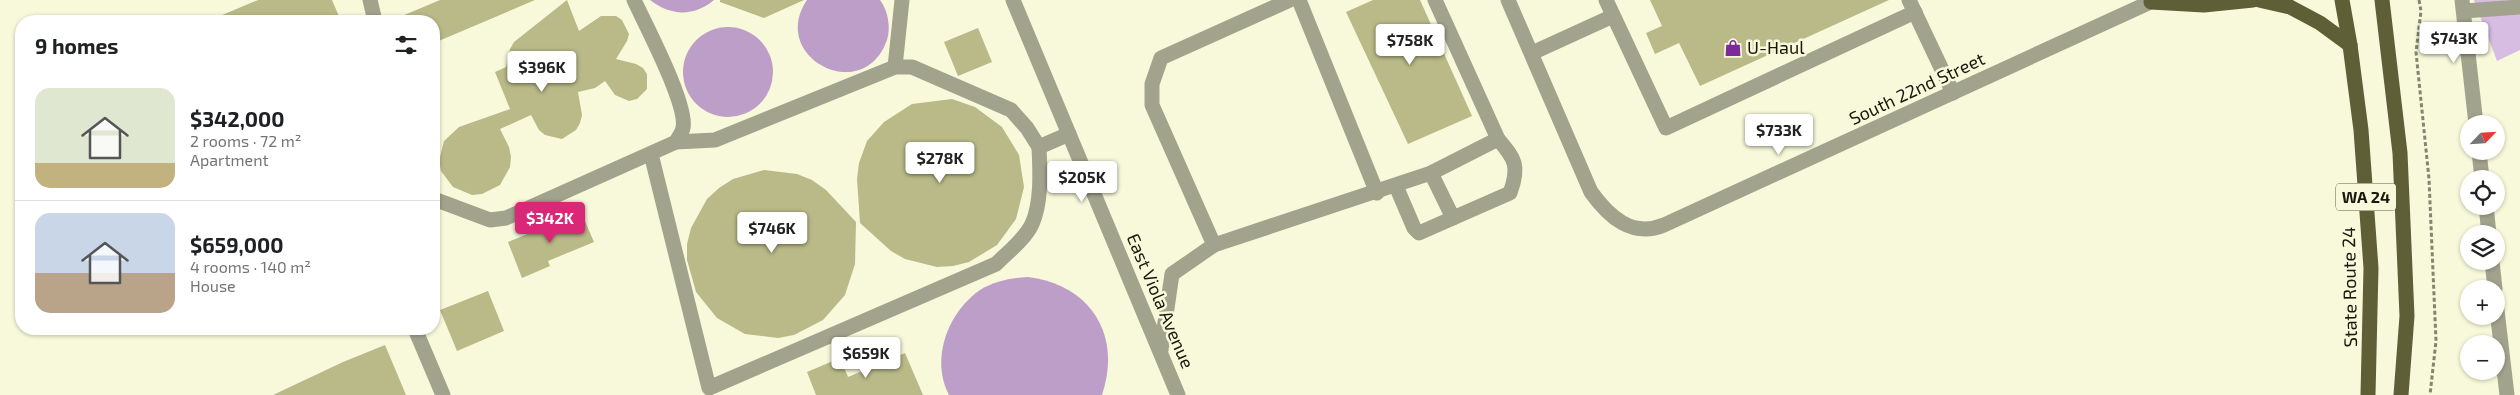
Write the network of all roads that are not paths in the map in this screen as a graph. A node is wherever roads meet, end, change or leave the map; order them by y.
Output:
1 (370, 0) edge
2 (634, 0) edge
3 (902, 0) edge
4 (1013, 0) edge
5 (1290, 0) edge
6 (1299, 0) edge
7 (1435, 0) edge
8 (1508, 0) edge
9 (1606, 0) edge
10 (2253, 0) edge
11 (2259, 0) edge
12 (2342, 0) edge
13 (2382, 0) edge
14 (2145, 3) edge
15 (1912, 6) edge
16 (2463, 6) edge
17 (2520, 7) edge
18 (374, 15) edge
19 (1613, 16) junction
20 (2350, 45) junction
21 (1532, 53) junction
22 (895, 67) junction
23 (1953, 93) junction
24 (2475, 115) edge
25 (1069, 134) junction
26 (1498, 139) junction
27 (676, 142) junction
28 (1039, 147) junction
29 (651, 154) junction
30 (1431, 173) junction
31 (1396, 186) junction
32 (1377, 193) junction
33 (440, 201) edge
34 (1453, 218) junction
35 (1214, 245) junction
36 (2499, 325) edge
37 (418, 335) edge
38 (1161, 350) junction
39 (443, 395) edge
40 (1178, 395) edge
41 (2368, 395) edge
42 (2402, 395) edge
43 (2507, 395) edge

1 - 18 street
2 - 27 street
3 - 22 street
4 - 25 street, East Viola Avenue
5 - 35 street
6 - 32 street
7 - 26 street
8 - 21 street, South 22nd Street
9 - 19 street
10 - 14 main road
11 - 20 main road
12 - 20 main road, State Route 24 / WA 24
13 - 42 main road, WA 24
14 - 23 street, South 22nd Street
15 - 19 street
15 - 23 street
16 - 17 street
16 - 24 street
19 - 21 street
20 - 41 main road, State Route 24 / WA 24
21 - 23 street, South 22nd Street
22 - 27 street
22 - 28 street
25 - 28 street
25 - 38 street, East Viola Avenue
26 - 30 street
26 - 34 street
27 - 29 street
28 - 29 street
29 - 33 street
30 - 31 street
30 - 34 street
31 - 32 street
31 - 34 street
32 - 35 street
35 - 38 street
36 - 43 street
37 - 39 street
38 - 40 street, East Viola Avenue

